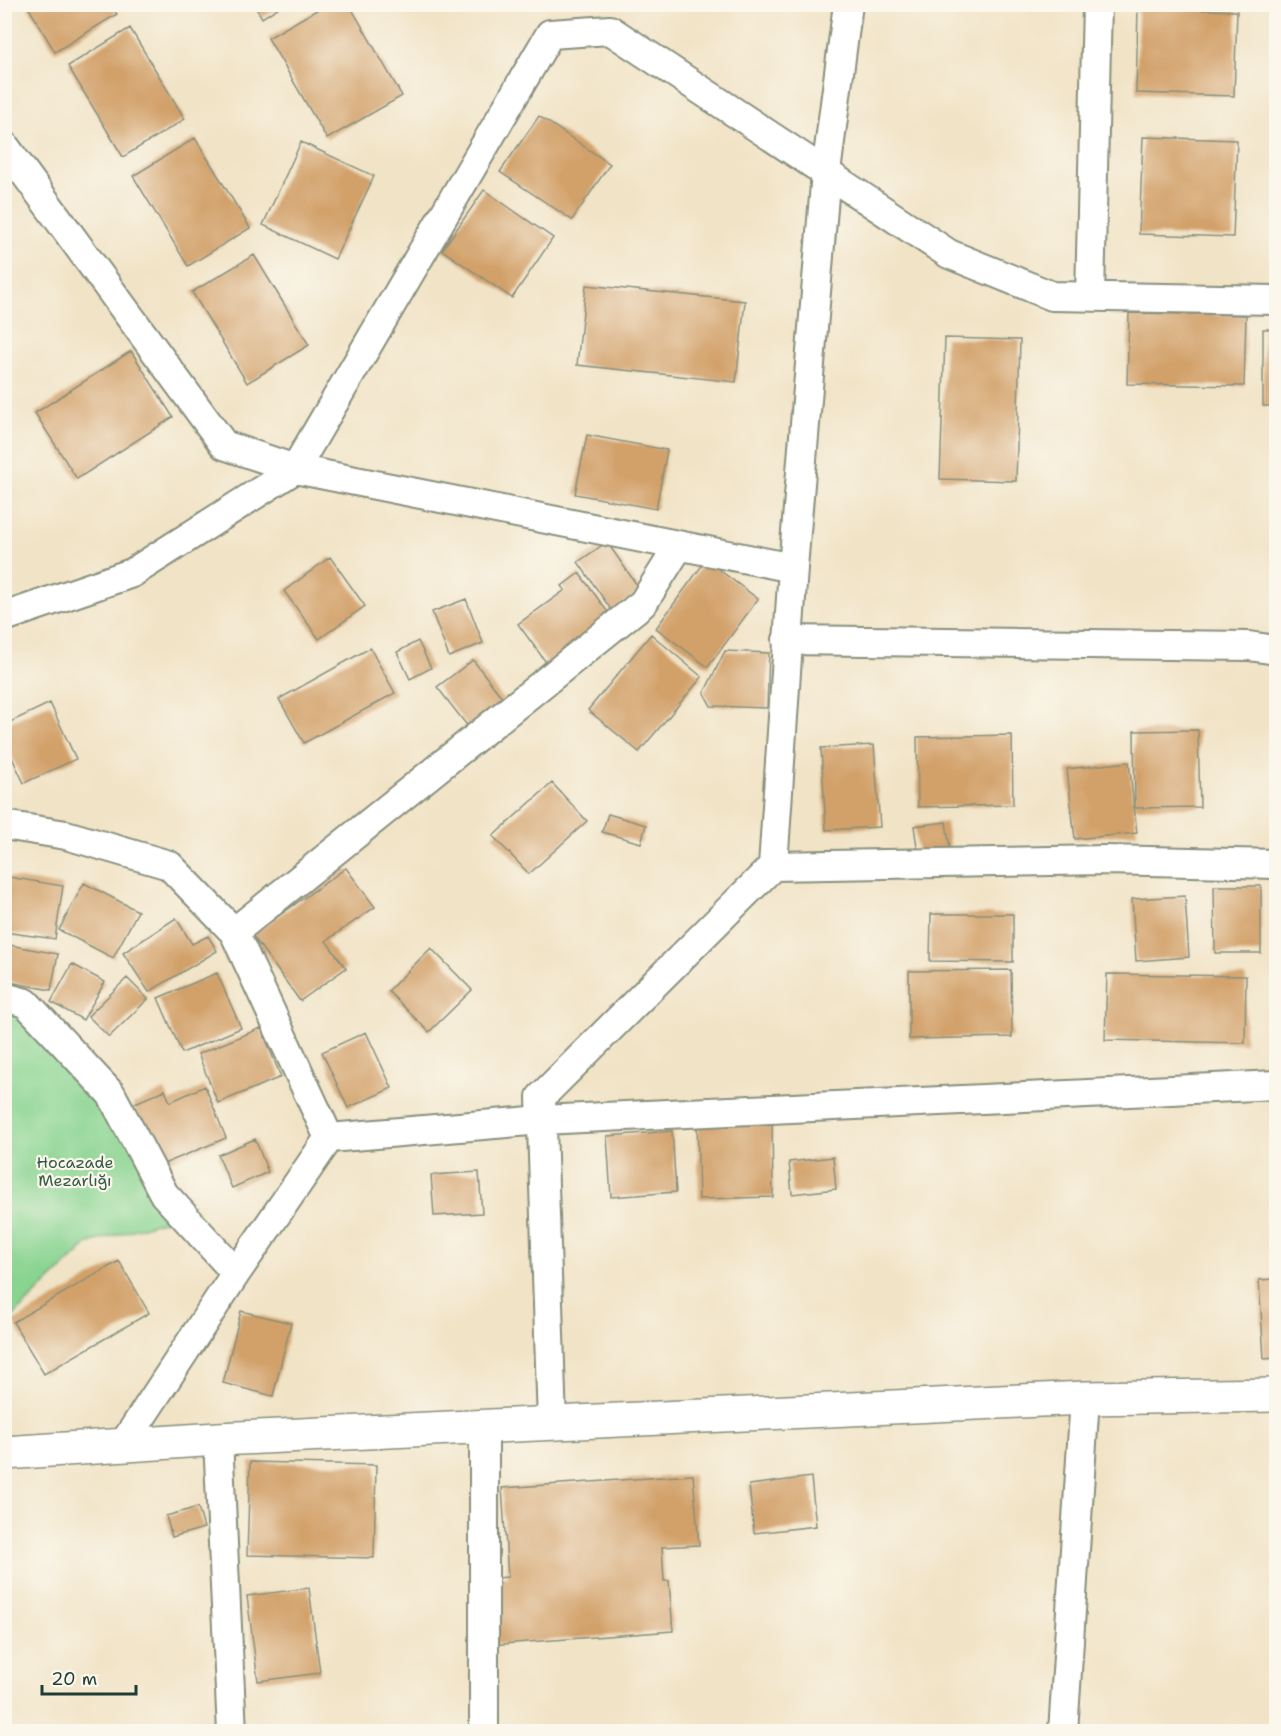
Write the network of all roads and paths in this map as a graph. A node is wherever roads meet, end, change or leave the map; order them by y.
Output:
1 (848, 4) edge
2 (1097, 4) edge
3 (4, 145) edge
4 (826, 172) junction
5 (1090, 296) junction
6 (1276, 300) edge
7 (295, 470) junction
8 (679, 546) junction
9 (793, 568) junction
10 (4, 618) edge
11 (788, 640) junction
12 (1276, 650) edge
13 (4, 825) edge
14 (1276, 864) edge
15 (773, 866) junction
16 (234, 932) junction
17 (4, 997) edge
18 (1276, 1085) edge
19 (542, 1120) junction
20 (329, 1138) junction
21 (236, 1273) junction
22 (1276, 1395) edge
23 (1086, 1398) junction
24 (552, 1423) junction
25 (484, 1427) junction
26 (218, 1439) junction
27 (123, 1445) junction
28 (4, 1453) edge
29 (232, 1731) edge
30 (484, 1731) edge
31 (1063, 1731) edge

1 - 4 street
2 - 5 street
3 - 7 street
4 - 5 street
4 - 7 street
4 - 9 street
5 - 6 street
7 - 8 street
7 - 10 street
8 - 9 street
8 - 16 street
9 - 11 street
11 - 12 street
11 - 15 street
13 - 16 street
14 - 15 street
15 - 19 street
16 - 20 street
17 - 21 street
18 - 19 street
19 - 20 street
19 - 24 street
20 - 21 street
21 - 27 street
22 - 23 street
23 - 24 street
23 - 31 street
24 - 25 street
25 - 26 street
25 - 30 street
26 - 27 street
26 - 29 street
27 - 28 street

